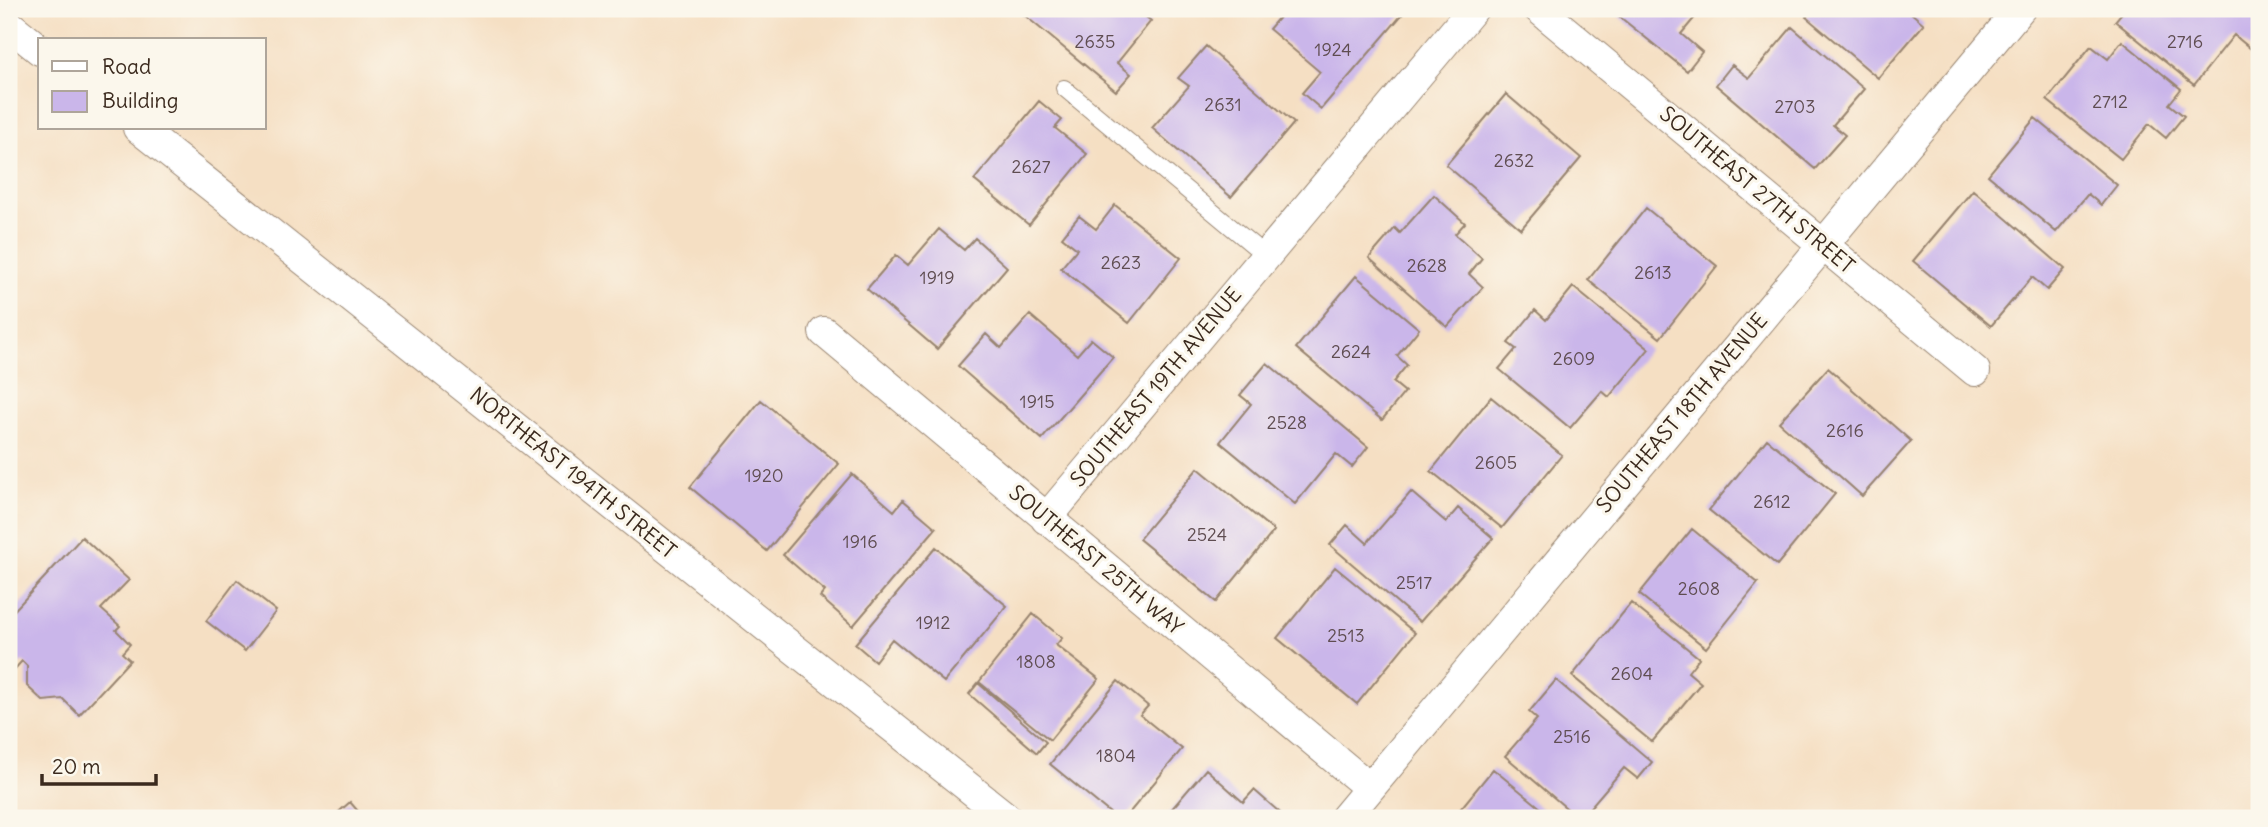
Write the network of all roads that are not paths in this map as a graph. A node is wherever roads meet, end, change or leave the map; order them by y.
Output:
1 (1473, 9) edge
2 (1539, 9) edge
3 (2020, 9) edge
4 (9, 25) edge
5 (38, 48) edge
6 (1064, 88) dead end
7 (141, 130) edge
8 (1823, 245) junction
9 (1266, 256) junction
10 (824, 332) dead end
11 (1975, 371) dead end
12 (1046, 519) junction
13 (1370, 788) junction
14 (1007, 818) edge
15 (1345, 818) edge

1 - 9 street, SOUTHEAST 19TH AVENUE
2 - 8 street, SOUTHEAST 27TH STREET
3 - 8 street, SOUTHEAST 18TH AVENUE
4 - 5 street
6 - 9 lane
7 - 14 street, NORTHEAST 194TH STREET
8 - 11 street, SOUTHEAST 27TH STREET
8 - 13 street, SOUTHEAST 18TH AVENUE
9 - 12 street, SOUTHEAST 19TH AVENUE
10 - 12 street, SOUTHEAST 25TH WAY
12 - 13 street, SOUTHEAST 25TH WAY
13 - 15 street, SOUTHEAST 18TH AVENUE

